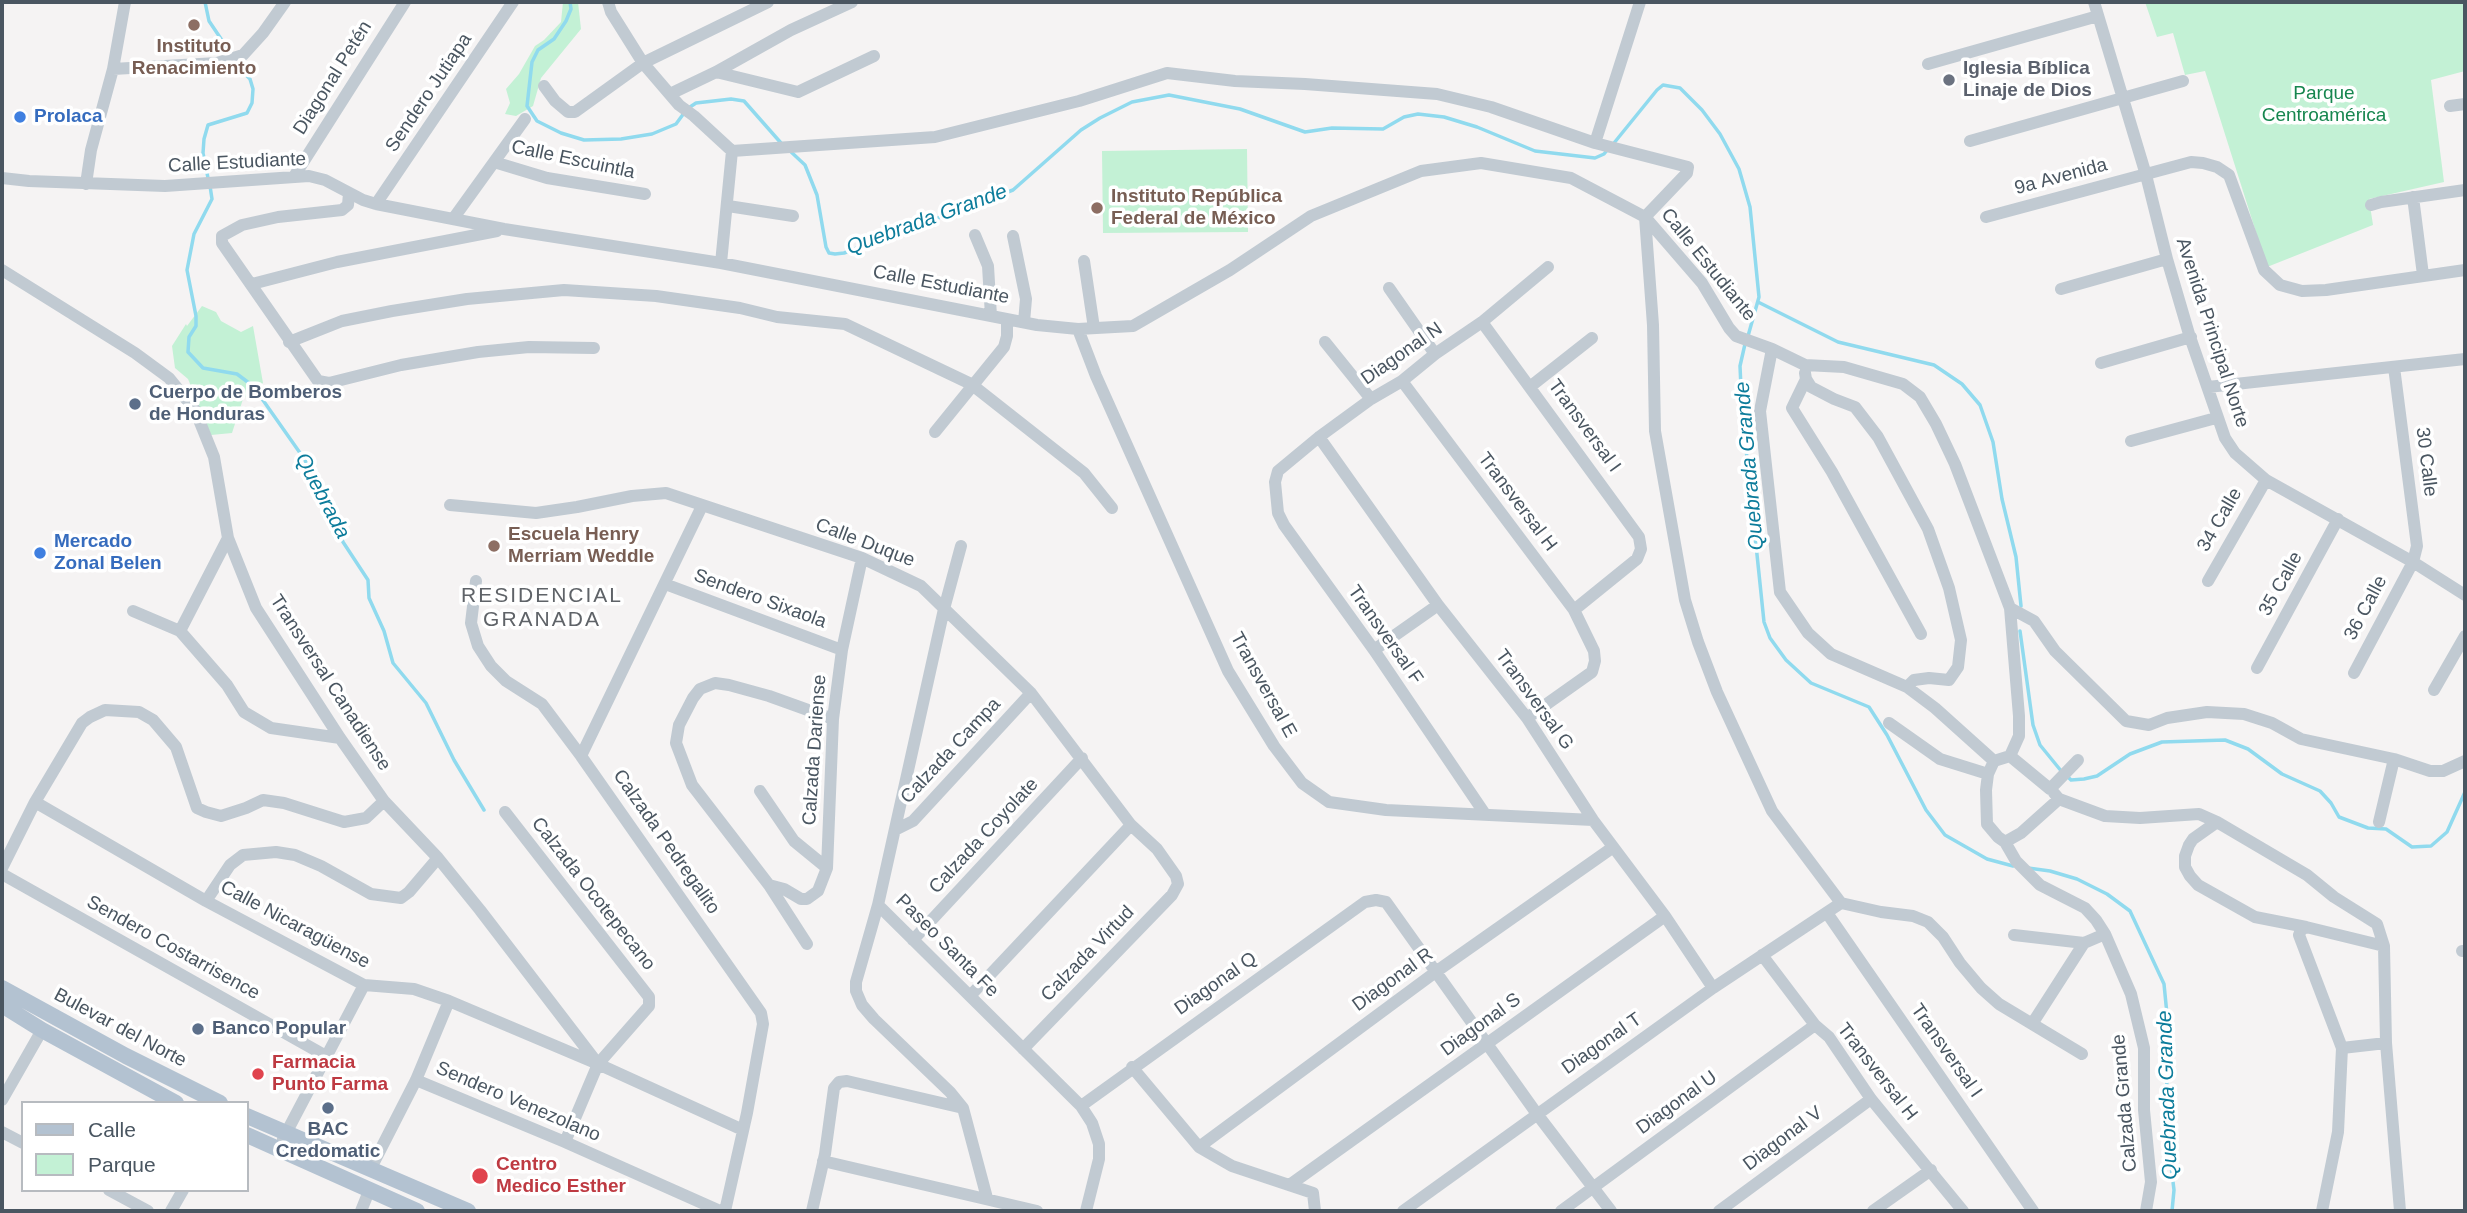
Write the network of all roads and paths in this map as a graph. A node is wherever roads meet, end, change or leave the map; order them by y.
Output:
1 (125, 2) edge
2 (285, 2) edge
3 (405, 2) edge
4 (513, 2) edge
5 (608, 2) edge
6 (768, 2) edge
7 (852, 2) edge
8 (1640, 2) edge
9 (2094, 2) edge
10 (2098, 16) junction
11 (874, 57) dead end
12 (643, 63) junction
13 (1928, 64) dead end
14 (113, 69) junction
15 (716, 72) junction
16 (2183, 81) dead end
17 (544, 86) dead end
18 (670, 94) junction
19 (2123, 98) junction
20 (2465, 104) edge
21 (2450, 106) dead end
22 (525, 119) dead end
23 (1970, 141) dead end
24 (1602, 144) junction
25 (732, 151) junction
26 (494, 162) junction
27 (295, 175) junction
28 (2146, 175) junction
29 (2, 178) edge
30 (86, 184) junction
31 (2465, 190) edge
32 (349, 193) junction
33 (645, 194) dead end
34 (2413, 197) junction
35 (376, 204) junction
36 (2371, 205) dead end
37 (728, 206) junction
38 (793, 216) dead end
39 (1645, 217) junction
40 (1986, 217) dead end
41 (453, 219) junction
42 (504, 229) junction
43 (975, 235) dead end
44 (1013, 236) dead end
45 (2167, 259) junction
46 (1084, 261) dead end
47 (722, 263) junction
48 (1548, 267) dead end
49 (2, 270) edge
50 (2465, 270) edge
51 (2423, 275) junction
52 (252, 284) junction
53 (1389, 288) dead end
54 (2061, 289) dead end
55 (991, 316) junction
56 (1007, 318) junction
57 (1024, 322) junction
58 (1482, 322) junction
59 (1094, 328) junction
60 (1078, 329) junction
61 (2190, 337) junction
62 (1592, 338) dead end
63 (289, 341) junction
64 (1325, 341) dead end
65 (594, 348) dead end
66 (1772, 349) junction
67 (1435, 354) junction
68 (2465, 359) edge
69 (2101, 363) dead end
70 (2394, 367) junction
71 (1805, 372) junction
72 (1402, 381) junction
73 (971, 384) junction
74 (1531, 386) junction
75 (2208, 387) junction
76 (1371, 399) junction
77 (2216, 418) junction
78 (935, 432) dead end
79 (1319, 437) junction
80 (2131, 441) dead end
81 (1278, 471) joint
82 (2266, 480) junction
83 (450, 505) dead end
84 (702, 506) junction
85 (1112, 508) dead end
86 (2339, 519) junction
87 (228, 538) junction
88 (961, 546) dead end
89 (862, 558) junction
90 (2413, 562) junction
91 (476, 581) dead end
92 (2208, 581) dead end
93 (665, 584) junction
94 (2465, 595) edge
95 (1438, 605) junction
96 (2010, 608) junction
97 (944, 609) junction
98 (1574, 610) junction
99 (133, 611) dead end
100 (180, 631) junction
101 (1921, 634) dead end
102 (2465, 636) edge
103 (842, 650) junction
104 (1374, 650) junction
105 (2257, 668) dead end
106 (2354, 673) dead end
107 (1907, 687) junction
108 (2434, 690) dead end
109 (1031, 692) junction
110 (1527, 718) junction
111 (833, 719) junction
112 (1889, 723) dead end
113 (340, 738) junction
114 (582, 756) junction
115 (2010, 756) junction
116 (1082, 758) junction
117 (2394, 759) junction
118 (2078, 760) dead end
119 (1994, 761) junction
120 (2465, 761) edge
121 (1988, 774) junction
122 (2050, 789) junction
123 (760, 791) dead end
124 (2059, 799) junction
125 (384, 801) junction
126 (35, 802) junction
127 (505, 812) dead end
128 (1485, 814) junction
129 (1593, 820) junction
130 (2217, 821) junction
131 (2379, 822) dead end
132 (1131, 825) junction
133 (895, 830) junction
134 (2005, 842) junction
135 (1612, 848) junction
136 (438, 858) junction
137 (2, 867) edge
138 (827, 868) junction
139 (2, 874) edge
140 (1178, 884) joint
141 (769, 885) junction
142 (206, 901) junction
143 (1841, 903) junction
144 (878, 905) junction
145 (1827, 913) junction
146 (1665, 916) junction
147 (2306, 927) junction
148 (2014, 934) dead end
149 (2105, 934) junction
150 (913, 940) junction
151 (2084, 943) junction
152 (807, 944) dead end
153 (2384, 946) junction
154 (1762, 955) junction
155 (1437, 971) junction
156 (364, 985) junction
157 (2, 988) edge
158 (1713, 988) junction
159 (970, 996) junction
160 (449, 1001) junction
161 (2, 1005) edge
162 (2032, 1024) junction
163 (1815, 1025) junction
164 (42, 1030) junction
165 (2386, 1043) junction
166 (1488, 1044) junction
167 (2342, 1048) junction
168 (1024, 1049) junction
169 (2082, 1054) dead end
170 (326, 1056) junction
171 (598, 1063) junction
172 (1132, 1068) junction
173 (415, 1080) junction
174 (1871, 1099) junction
175 (2, 1100) edge
176 (172, 1101) edge
177 (216, 1101) edge
178 (1081, 1106) junction
179 (963, 1108) junction
180 (1537, 1114) junction
181 (248, 1117) edge
182 (743, 1130) junction
183 (2, 1132) edge
184 (248, 1135) edge
185 (282, 1141) junction
186 (21, 1142) edge
187 (565, 1142) junction
188 (1199, 1147) junction
189 (823, 1161) junction
190 (1318, 1165) junction
191 (370, 1170) junction
192 (1931, 1170) junction
193 (1292, 1184) junction
194 (1593, 1188) junction
195 (369, 1191) junction
196 (113, 1192) edge
197 (182, 1192) edge
198 (1313, 1193) junction
199 (987, 1198) junction
200 (148, 1211) edge
201 (171, 1211) edge
202 (360, 1211) edge
203 (418, 1211) edge
204 (468, 1211) edge
205 (720, 1211) edge
206 (726, 1211) edge
207 (812, 1211) edge
208 (1037, 1211) edge
209 (1086, 1211) edge
210 (1315, 1211) edge
211 (1403, 1211) edge
212 (1561, 1211) edge
213 (1611, 1211) edge
214 (1719, 1211) edge
215 (1873, 1211) edge
216 (1963, 1211) edge
217 (2033, 1211) edge
218 (2146, 1211) edge
219 (2322, 1211) edge
220 (2400, 1211) edge

1 - 14 street
2 - 14 street
3 - 27 street, Diagonal Petén
4 - 35 street, Sendero Jutiapa
5 - 12 street
6 - 12 street
7 - 15 street
8 - 24 street
9 - 10 street, Avenida Principal Norte
10 - 13 street
10 - 19 street, Avenida Principal Norte
11 - 15 street
12 - 17 street
12 - 18 street
14 - 30 street
15 - 18 street
16 - 19 street
18 - 25 street
19 - 23 street
19 - 28 street, Avenida Principal Norte
20 - 21 street
22 - 26 street
24 - 25 street
24 - 39 street
25 - 37 street
26 - 33 street, Calle Escuintla
26 - 41 street
27 - 30 street, Calle Estudiante
27 - 32 street, Calle Estudiante
28 - 40 street, 9a Avenida
28 - 45 street, Avenida Principal Norte
28 - 51 street, 9a Avenida
29 - 30 street, Calle Estudiante
31 - 34 street
32 - 35 street, Calle Estudiante
32 - 52 street
34 - 36 street
34 - 51 street
35 - 41 street, Calle Estudiante
37 - 38 street
37 - 47 street
39 - 59 street, Calle Estudiante
39 - 66 street, Calle Estudiante
39 - 143 street
41 - 42 street, Calle Estudiante
42 - 47 street, Calle Estudiante
42 - 52 street
43 - 55 street
44 - 57 street
45 - 54 street
45 - 61 street, Avenida Principal Norte
46 - 59 street
47 - 55 street, Calle Estudiante
48 - 58 street, Diagonal N
49 - 87 street, Transversal Canadiense
50 - 51 street
52 - 63 street
53 - 67 street
55 - 56 street, Calle Estudiante
56 - 57 street, Calle Estudiante
56 - 73 street
57 - 60 street, Calle Estudiante
58 - 67 street, Diagonal N
58 - 74 street, Transversal I
59 - 60 street, Calle Estudiante
60 - 128 street, Transversal E
61 - 69 street
61 - 75 street, Avenida Principal Norte
62 - 74 street
63 - 65 street
63 - 73 street
64 - 76 street
66 - 71 street, Calle Estudiante
66 - 107 street
67 - 72 street, Diagonal N
68 - 70 street
70 - 75 street
70 - 90 street, 30 Calle
71 - 96 street
71 - 101 street
71 - 107 street, Calle Estudiante
72 - 76 street, Diagonal N
72 - 98 street, Transversal H
73 - 78 street
73 - 85 street
74 - 98 street, Transversal I
75 - 77 street, Avenida Principal Norte
76 - 79 street, Diagonal N
77 - 80 street
77 - 82 street, Avenida Principal Norte
79 - 81 street, Diagonal N
79 - 95 street, Transversal G
81 - 104 street, Transversal F
82 - 86 street, Avenida Principal Norte
82 - 92 street, 34 Calle
83 - 84 street, Calle Duque
84 - 89 street, Calle Duque
84 - 93 street
86 - 90 street, Avenida Principal Norte
86 - 105 street, 35 Calle
87 - 100 street
87 - 113 street, Transversal Canadiense
88 - 97 street, Paseo Santa Fe
89 - 97 street, Calle Duque
89 - 103 street, Calzada Dariense
90 - 94 street, Avenida Principal Norte
90 - 106 street, 36 Calle
91 - 114 street, Calzada Pedregalito
93 - 103 street, Sendero Sixaola
93 - 114 street
95 - 104 street
95 - 110 street, Transversal G
96 - 115 street
96 - 117 street
97 - 109 street, Calle Duque
97 - 133 street, Paseo Santa Fe
98 - 110 street, Transversal H
99 - 100 street
100 - 113 street
102 - 108 street
103 - 111 street, Calzada Dariense
104 - 128 street, Transversal F
107 - 119 street
109 - 116 street, Calle Duque
109 - 133 street, Calzada Campa
110 - 129 street, Transversal G
111 - 138 street, Calzada Dariense
111 - 141 street
112 - 121 street
113 - 125 street, Transversal Canadiense
114 - 182 street, Calzada Pedregalito
115 - 119 street
115 - 122 street
116 - 132 street, Calle Duque
116 - 150 street, Calzada Coyolate
117 - 120 street
117 - 131 street
118 - 122 street
119 - 121 street, Calzada Grande
121 - 134 street, Calzada Grande
122 - 124 street
123 - 138 street
124 - 130 street
124 - 134 street
125 - 126 street
125 - 136 street, Transversal Canadiense
126 - 137 street
126 - 142 street, Calle Nicaragüense
127 - 171 street, Calzada Ocotepecano
128 - 129 street, Transversal E
129 - 135 street, Transversal G
130 - 147 street
130 - 153 street
132 - 140 street, Calle Duque
132 - 159 street
133 - 144 street, Paseo Santa Fe
134 - 149 street, Calzada Grande
135 - 146 street, Transversal G
135 - 155 street, Diagonal R
136 - 142 street
136 - 171 street, Transversal Canadiense
138 - 141 street, Calzada Dariense
139 - 170 street, Sendero Costarrisence
140 - 168 street, Calzada Virtud
141 - 152 street
142 - 156 street, Calle Nicaragüense
143 - 145 street, Diagonal T
143 - 162 street
144 - 150 street, Paseo Santa Fe
144 - 179 street
145 - 154 street, Diagonal T
145 - 217 street, Transversal I
146 - 158 street, Transversal G
146 - 166 street, Diagonal S
147 - 153 street
147 - 167 street
148 - 151 street
149 - 151 street
149 - 218 street, Calzada Grande
150 - 159 street, Paseo Santa Fe
151 - 162 street
153 - 165 street
154 - 158 street, Diagonal T
154 - 163 street, Transversal H
155 - 166 street
155 - 172 street, Diagonal Q
155 - 188 street, Diagonal R
156 - 160 street, Calle Nicaragüense
156 - 170 street
157 - 177 main road, Bulevar del Norte
158 - 180 street, Diagonal T
159 - 168 street, Paseo Santa Fe
160 - 171 street, Calle Nicaragüense
160 - 173 street
161 - 164 main road, Bulevar del Norte
162 - 169 street
163 - 174 street, Transversal H
163 - 194 street, Diagonal U
164 - 175 street
164 - 176 main road, Bulevar del Norte
165 - 167 street
165 - 220 street
166 - 180 street
166 - 190 street, Diagonal S
167 - 219 street
168 - 178 street, Paseo Santa Fe
170 - 185 street
171 - 182 street, Calle Nicaragüense
171 - 187 street, Calzada Ocotepecano
172 - 178 street, Diagonal Q
172 - 188 street
173 - 187 street, Sendero Venezolano
173 - 191 street
174 - 192 street, Transversal H
174 - 214 street, Diagonal V
178 - 209 street, Paseo Santa Fe
179 - 189 street
179 - 199 street
180 - 194 street
180 - 211 street, Diagonal T
181 - 185 main road
182 - 206 street, Calzada Pedregalito
183 - 186 street
184 - 185 main road
185 - 191 main road
185 - 195 main road
187 - 205 street, Sendero Venezolano
188 - 193 street
189 - 199 street
189 - 207 street
190 - 193 street, Diagonal S
190 - 198 street
191 - 204 main road
192 - 215 street
192 - 216 street, Transversal H
193 - 198 street
194 - 212 street, Diagonal U
194 - 213 street
195 - 202 street
195 - 203 main road
196 - 200 street
197 - 201 street
198 - 210 street
199 - 208 street

